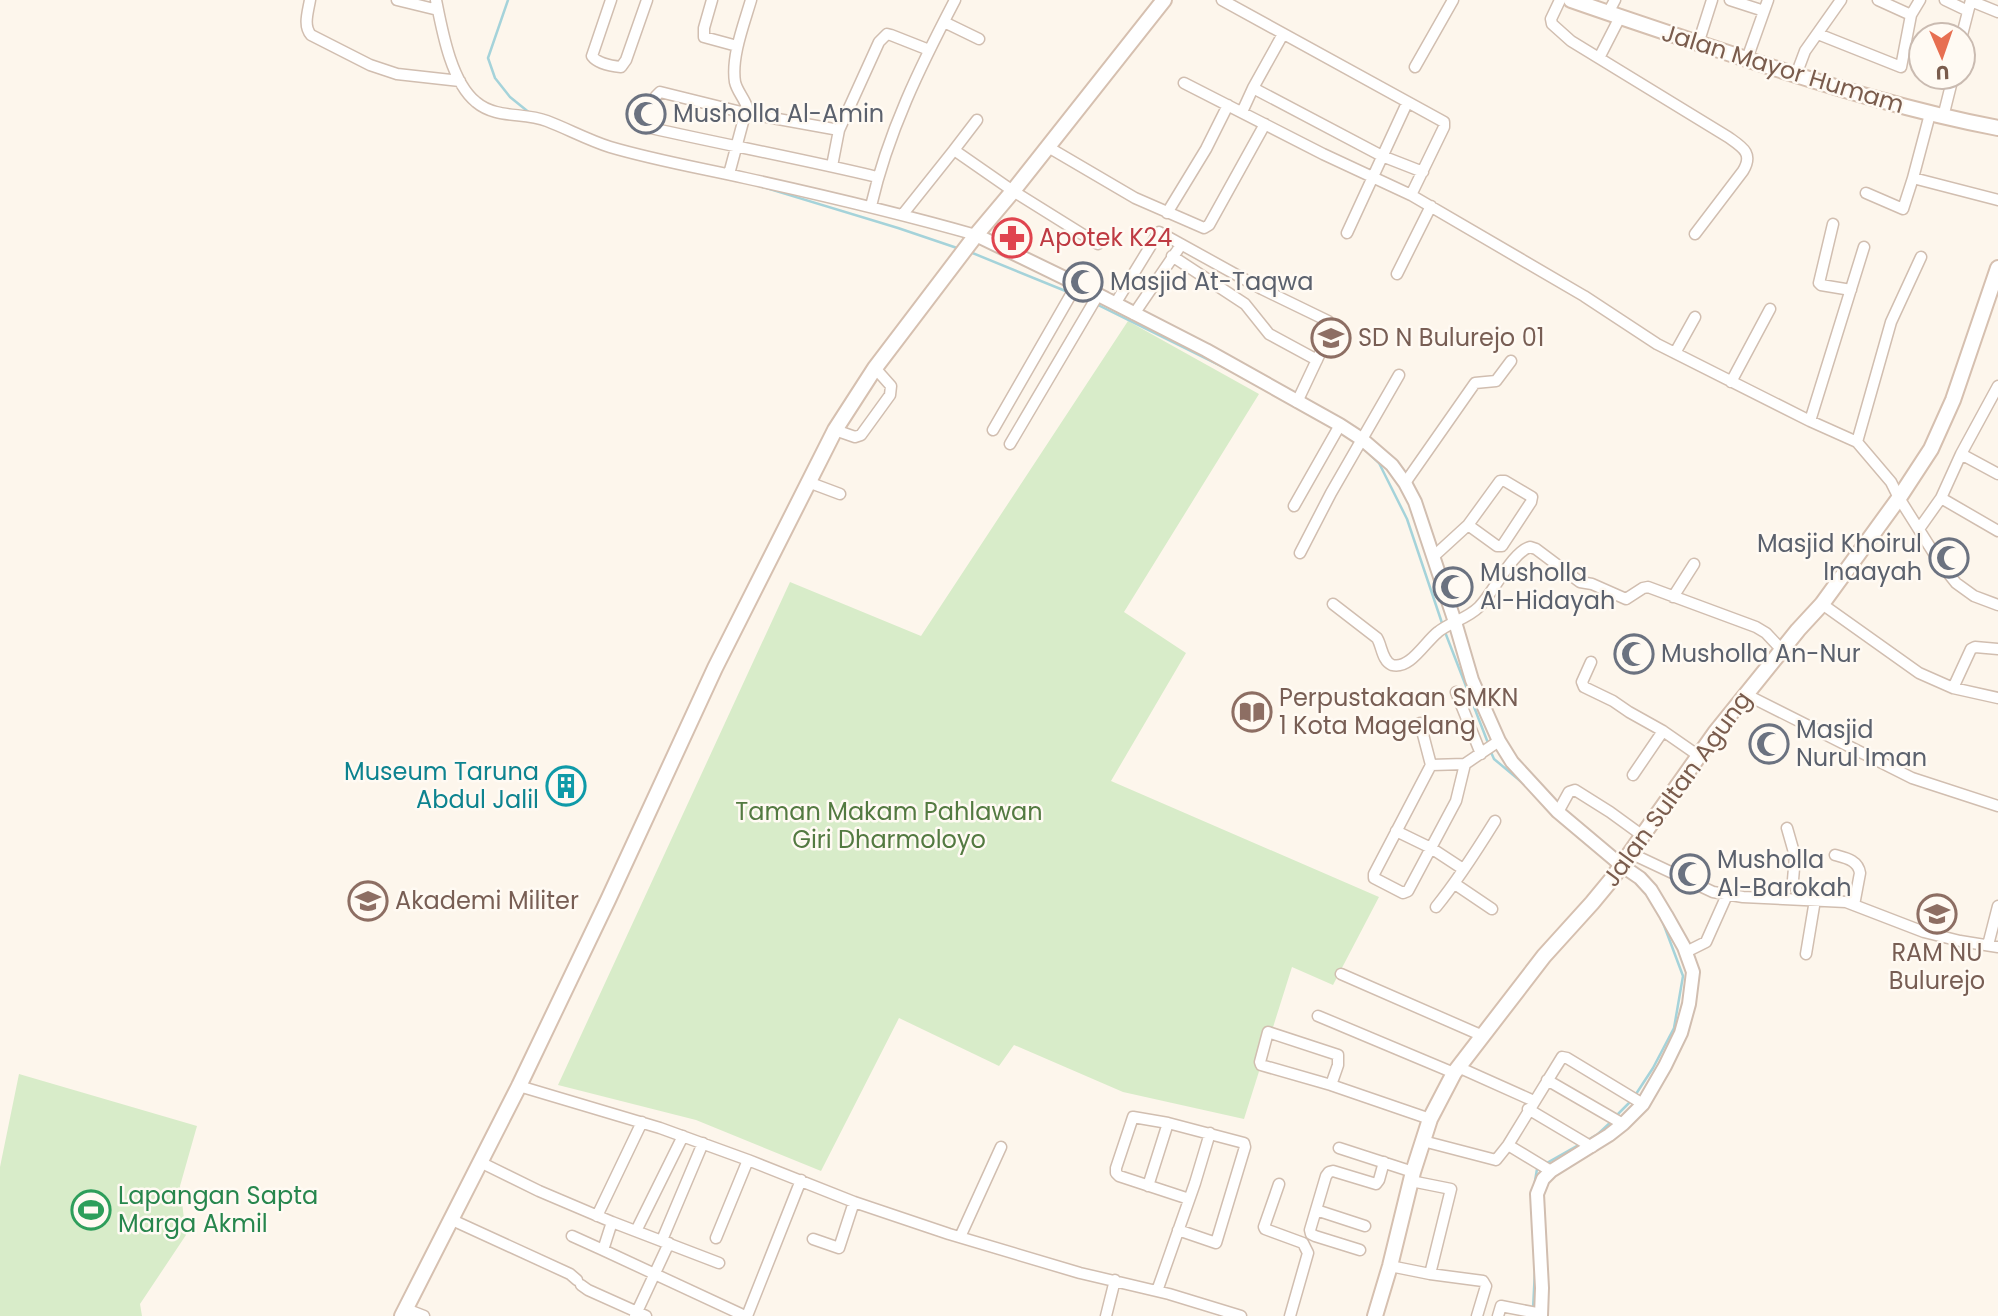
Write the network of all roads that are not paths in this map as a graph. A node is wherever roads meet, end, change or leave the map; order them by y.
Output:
1 (310, 0) edge
2 (397, 0) edge
3 (611, 0) edge
4 (647, 0) edge
5 (712, 0) edge
6 (751, 0) edge
7 (955, 0) edge
8 (1164, 0) edge
9 (1222, 0) edge
10 (1453, 0) edge
11 (1560, 0) edge
12 (1571, 0) edge
13 (1712, 0) edge
14 (1730, 0) edge
15 (1768, 0) edge
16 (1841, 0) edge
17 (1878, 0) edge
18 (1920, 0) edge
19 (1945, 0) edge
20 (1970, 4) edge
21 (437, 5) edge
22 (1614, 10) edge
23 (1764, 11) junction
24 (1998, 12) edge
25 (1911, 15) junction
26 (1966, 21) edge
27 (944, 22) junction
28 (1283, 34) junction
29 (1818, 34) junction
30 (979, 39) dead end
31 (1698, 44) junction
32 (737, 46) junction
33 (929, 50) junction
34 (1599, 58) junction
35 (1747, 59) junction
36 (1415, 67) dead end
37 (1796, 75) junction
38 (460, 81) junction
39 (1184, 83) dead end
40 (1253, 88) junction
41 (1948, 91) edge
42 (1408, 103) junction
43 (1228, 104) junction
44 (1242, 112) junction
45 (745, 113) junction
46 (1936, 116) junction
47 (977, 120) dead end
48 (1265, 124) junction
49 (1998, 128) edge
50 (839, 130) junction
51 (736, 147) junction
52 (1048, 148) junction
53 (954, 150) junction
54 (1382, 156) junction
55 (832, 166) junction
56 (1423, 172) junction
57 (729, 174) junction
58 (877, 177) junction
59 (1374, 177) junction
60 (1913, 178) junction
61 (1013, 191) junction
62 (1866, 193) dead end
63 (1411, 195) junction
64 (1998, 200) edge
65 (871, 206) junction
66 (1431, 206) junction
67 (1167, 213) junction
68 (903, 214) junction
69 (1833, 224) dead end
70 (1347, 233) dead end
71 (1695, 234) dead end
72 (971, 242) junction
73 (1098, 244) dead end
74 (1181, 244) junction
75 (1864, 247) dead end
76 (1172, 256) junction
77 (1921, 257) dead end
78 (1998, 268) edge
79 (1396, 274) dead end
80 (1073, 290) junction
81 (1851, 290) junction
82 (1096, 299) junction
83 (1115, 304) junction
84 (1770, 309) dead end
85 (1134, 314) junction
86 (1695, 317) dead end
87 (1675, 354) junction
88 (1317, 360) junction
89 (1511, 361) dead end
90 (875, 369) junction
91 (1399, 375) dead end
92 (1731, 382) junction
93 (1998, 386) edge
94 (1297, 402) junction
95 (1810, 421) junction
96 (835, 430) junction
97 (993, 430) dead end
98 (1336, 431) junction
99 (1857, 442) junction
100 (1010, 444) dead end
101 (1359, 445) junction
102 (1961, 454) junction
103 (1998, 474) edge
104 (808, 482) junction
105 (1405, 482) junction
106 (840, 494) dead end
107 (1899, 498) junction
108 (1941, 498) junction
109 (1294, 506) dead end
110 (1468, 525) junction
111 (1919, 529) junction
112 (1998, 531) edge
113 (1300, 553) dead end
114 (1433, 557) junction
115 (1694, 564) dead end
116 (1673, 597) junction
117 (1334, 604) dead end
118 (1822, 604) junction
119 (1998, 605) edge
120 (1450, 625) junction
121 (1998, 649) edge
122 (1782, 650) junction
123 (1591, 662) dead end
124 (1953, 688) junction
125 (1456, 692) dead end
126 (1745, 694) junction
127 (1998, 698) edge
128 (1420, 723) dead end
129 (1663, 731) junction
130 (1491, 747) junction
131 (1699, 755) junction
132 (1465, 764) junction
133 (1431, 765) junction
134 (1633, 775) dead end
135 (1998, 806) edge
136 (1558, 812) junction
137 (1495, 821) dead end
138 (1787, 828) dead end
139 (1396, 831) junction
140 (1643, 836) junction
141 (1431, 848) junction
142 (1630, 853) junction
143 (1835, 855) dead end
144 (1463, 869) junction
145 (1616, 872) junction
146 (1455, 884) junction
147 (1727, 895) junction
148 (1800, 899) junction
149 (1815, 900) junction
150 (1854, 905) junction
151 (1998, 906) edge
152 (1436, 907) dead end
153 (1492, 909) dead end
154 (1993, 946) edge
155 (1686, 952) junction
156 (1806, 954) dead end
157 (1341, 974) dead end
158 (1318, 1016) dead end
159 (1483, 1036) junction
160 (1456, 1070) junction
161 (1547, 1080) junction
162 (1331, 1085) junction
163 (519, 1086) junction
164 (1643, 1104) junction
165 (1531, 1105) junction
166 (1430, 1119) junction
167 (642, 1122) junction
168 (1168, 1123) junction
169 (1623, 1124) junction
170 (1210, 1133) junction
171 (683, 1136) junction
172 (1423, 1141) junction
173 (703, 1143) junction
174 (1508, 1145) junction
175 (1001, 1147) dead end
176 (1592, 1147) junction
177 (1339, 1148) dead end
178 (748, 1160) junction
179 (480, 1162) junction
180 (1384, 1162) junction
181 (1551, 1171) junction
182 (1412, 1176) junction
183 (801, 1180) junction
184 (1279, 1184) dead end
185 (1148, 1186) junction
186 (1188, 1199) junction
187 (854, 1202) junction
188 (1316, 1210) junction
189 (597, 1216) junction
190 (450, 1219) junction
191 (612, 1223) junction
192 (1365, 1227) dead end
193 (1178, 1230) junction
194 (636, 1231) junction
195 (572, 1236) dead end
196 (960, 1237) junction
197 (716, 1238) dead end
198 (813, 1239) dead end
199 (666, 1242) junction
200 (603, 1250) junction
201 (1360, 1250) dead end
202 (719, 1263) dead end
203 (1390, 1266) junction
204 (654, 1274) junction
205 (1430, 1274) junction
206 (1115, 1280) junction
207 (1157, 1291) junction
208 (404, 1312) edge
209 (1229, 1314) edge
210 (640, 1315) edge
211 (1541, 1315) edge
212 (424, 1316) edge
213 (746, 1316) edge
214 (1106, 1316) edge
215 (1241, 1316) edge
216 (1290, 1316) edge
217 (1375, 1316) edge
218 (1477, 1316) edge
219 (1498, 1316) edge

1 - 38 street
2 - 21 street
3 - 4 street
5 - 32 street
6 - 32 street
7 - 27 street
8 - 52 main road
9 - 28 street
10 - 36 street
11 - 34 street
12 - 22 main road, Jalan Mayor Humam
13 - 31 street
14 - 23 street
15 - 23 street
16 - 29 street
17 - 25 street
18 - 25 street
19 - 20 street
20 - 24 street
20 - 26 street
21 - 38 street
22 - 31 main road, Jalan Mayor Humam
22 - 34 street
23 - 35 street
25 - 29 street
27 - 30 street
27 - 33 street
28 - 40 street
28 - 42 street
29 - 37 street
31 - 35 main road, Jalan Mayor Humam
32 - 45 street
33 - 50 street
33 - 58 street
34 - 71 street
35 - 37 main road, Jalan Mayor Humam
37 - 46 main road, Jalan Mayor Humam
38 - 57 street
39 - 43 street
40 - 44 street
40 - 54 street
41 - 46 street
42 - 54 street
42 - 56 street
43 - 44 street
43 - 67 street
44 - 48 street
45 - 50 street
45 - 51 street
45 - 51 street
46 - 49 main road, Jalan Mayor Humam
46 - 60 street
47 - 53 street
48 - 59 street
48 - 67 street
50 - 55 street
51 - 55 street
51 - 57 street
52 - 61 main road
52 - 67 street
53 - 61 street
53 - 68 street
54 - 56 street
54 - 59 street
55 - 58 street
56 - 63 street
57 - 65 street
58 - 65 street
59 - 63 street
59 - 70 street
60 - 62 street
60 - 64 street
61 - 72 main road
61 - 73 street
63 - 66 street
65 - 68 street
66 - 79 street
66 - 87 street
68 - 72 street
69 - 81 street
72 - 80 street
72 - 90 main road
74 - 76 street
74 - 83 street
74 - 88 street
75 - 81 street
76 - 85 street
76 - 88 street
77 - 99 street
78 - 107 main road, Jalan Sultan Agung
80 - 82 street
80 - 97 street
81 - 95 street
82 - 83 street
82 - 100 street
83 - 85 street
84 - 92 street
85 - 94 street
86 - 87 street
87 - 92 street
88 - 94 street
89 - 105 street
90 - 96 main road
90 - 96 street
91 - 101 street
92 - 95 street
93 - 102 street
94 - 98 street
95 - 99 street
96 - 104 main road
98 - 101 street
98 - 109 street
99 - 107 street
101 - 105 street
101 - 113 street
102 - 103 street
102 - 108 street
104 - 106 street
104 - 163 main road
105 - 114 street
107 - 111 street
107 - 118 main road, Jalan Sultan Agung
108 - 111 street
108 - 112 street
110 - 110 street
110 - 114 street
111 - 119 street
114 - 120 street
115 - 116 street
116 - 120 street
116 - 122 street
117 - 120 street
118 - 122 main road, Jalan Sultan Agung
118 - 124 street
120 - 130 street
121 - 124 street
122 - 126 main road, Jalan Sultan Agung
123 - 129 street
124 - 127 street
125 - 130 street
126 - 131 main road, Jalan Sultan Agung
126 - 135 street
128 - 133 street
129 - 131 street
129 - 134 street
130 - 132 street
130 - 136 street
131 - 140 main road, Jalan Sultan Agung
132 - 133 street
132 - 141 street
133 - 139 street
136 - 140 street
136 - 145 street
137 - 144 street
138 - 148 street
139 - 141 street
139 - 141 street
140 - 142 main road, Jalan Sultan Agung
141 - 144 street
142 - 145 main road, Jalan Sultan Agung
142 - 147 street
143 - 150 street
144 - 146 street
145 - 155 street
145 - 159 main road, Jalan Sultan Agung
146 - 152 street
146 - 153 street
147 - 148 street
147 - 155 street
148 - 149 street
149 - 150 street
149 - 156 street
150 - 154 street
151 - 154 street
155 - 164 street
157 - 159 street
158 - 160 street
159 - 160 main road, Jalan Sultan Agung
160 - 165 street
160 - 166 main road, Jalan Sultan Agung
161 - 164 street
161 - 165 street
161 - 169 street
162 - 162 street
162 - 166 street
163 - 167 street
163 - 179 main road
164 - 169 street
165 - 174 street
165 - 176 street
166 - 172 main road, Jalan Sultan Agung
167 - 171 street
167 - 189 street
168 - 170 street
168 - 185 street
168 - 185 street
169 - 176 street
170 - 186 street
170 - 193 street
171 - 173 street
171 - 194 street
172 - 174 street
172 - 182 main road, Jalan Sultan Agung
173 - 178 street
173 - 199 street
174 - 181 street
175 - 196 street
176 - 181 street
177 - 180 street
178 - 183 street
178 - 197 street
179 - 189 street
179 - 190 main road
180 - 182 street
180 - 188 street
181 - 211 street
182 - 203 main road, Jalan Sultan Agung
182 - 205 street
183 - 187 street
183 - 213 street
184 - 216 street
185 - 186 street
186 - 193 street
187 - 196 street
187 - 198 street
188 - 192 street
188 - 201 street
189 - 191 street
190 - 208 main road
190 - 210 street
191 - 194 street
191 - 200 street
193 - 207 street
194 - 199 street
195 - 200 street
196 - 206 street
199 - 202 street
199 - 204 street
200 - 204 street
203 - 205 street
203 - 217 main road, Jalan Sultan Agung
204 - 210 street
204 - 213 street
205 - 218 street
206 - 207 street
206 - 214 street
207 - 209 street
208 - 212 street
209 - 215 street
211 - 219 street

